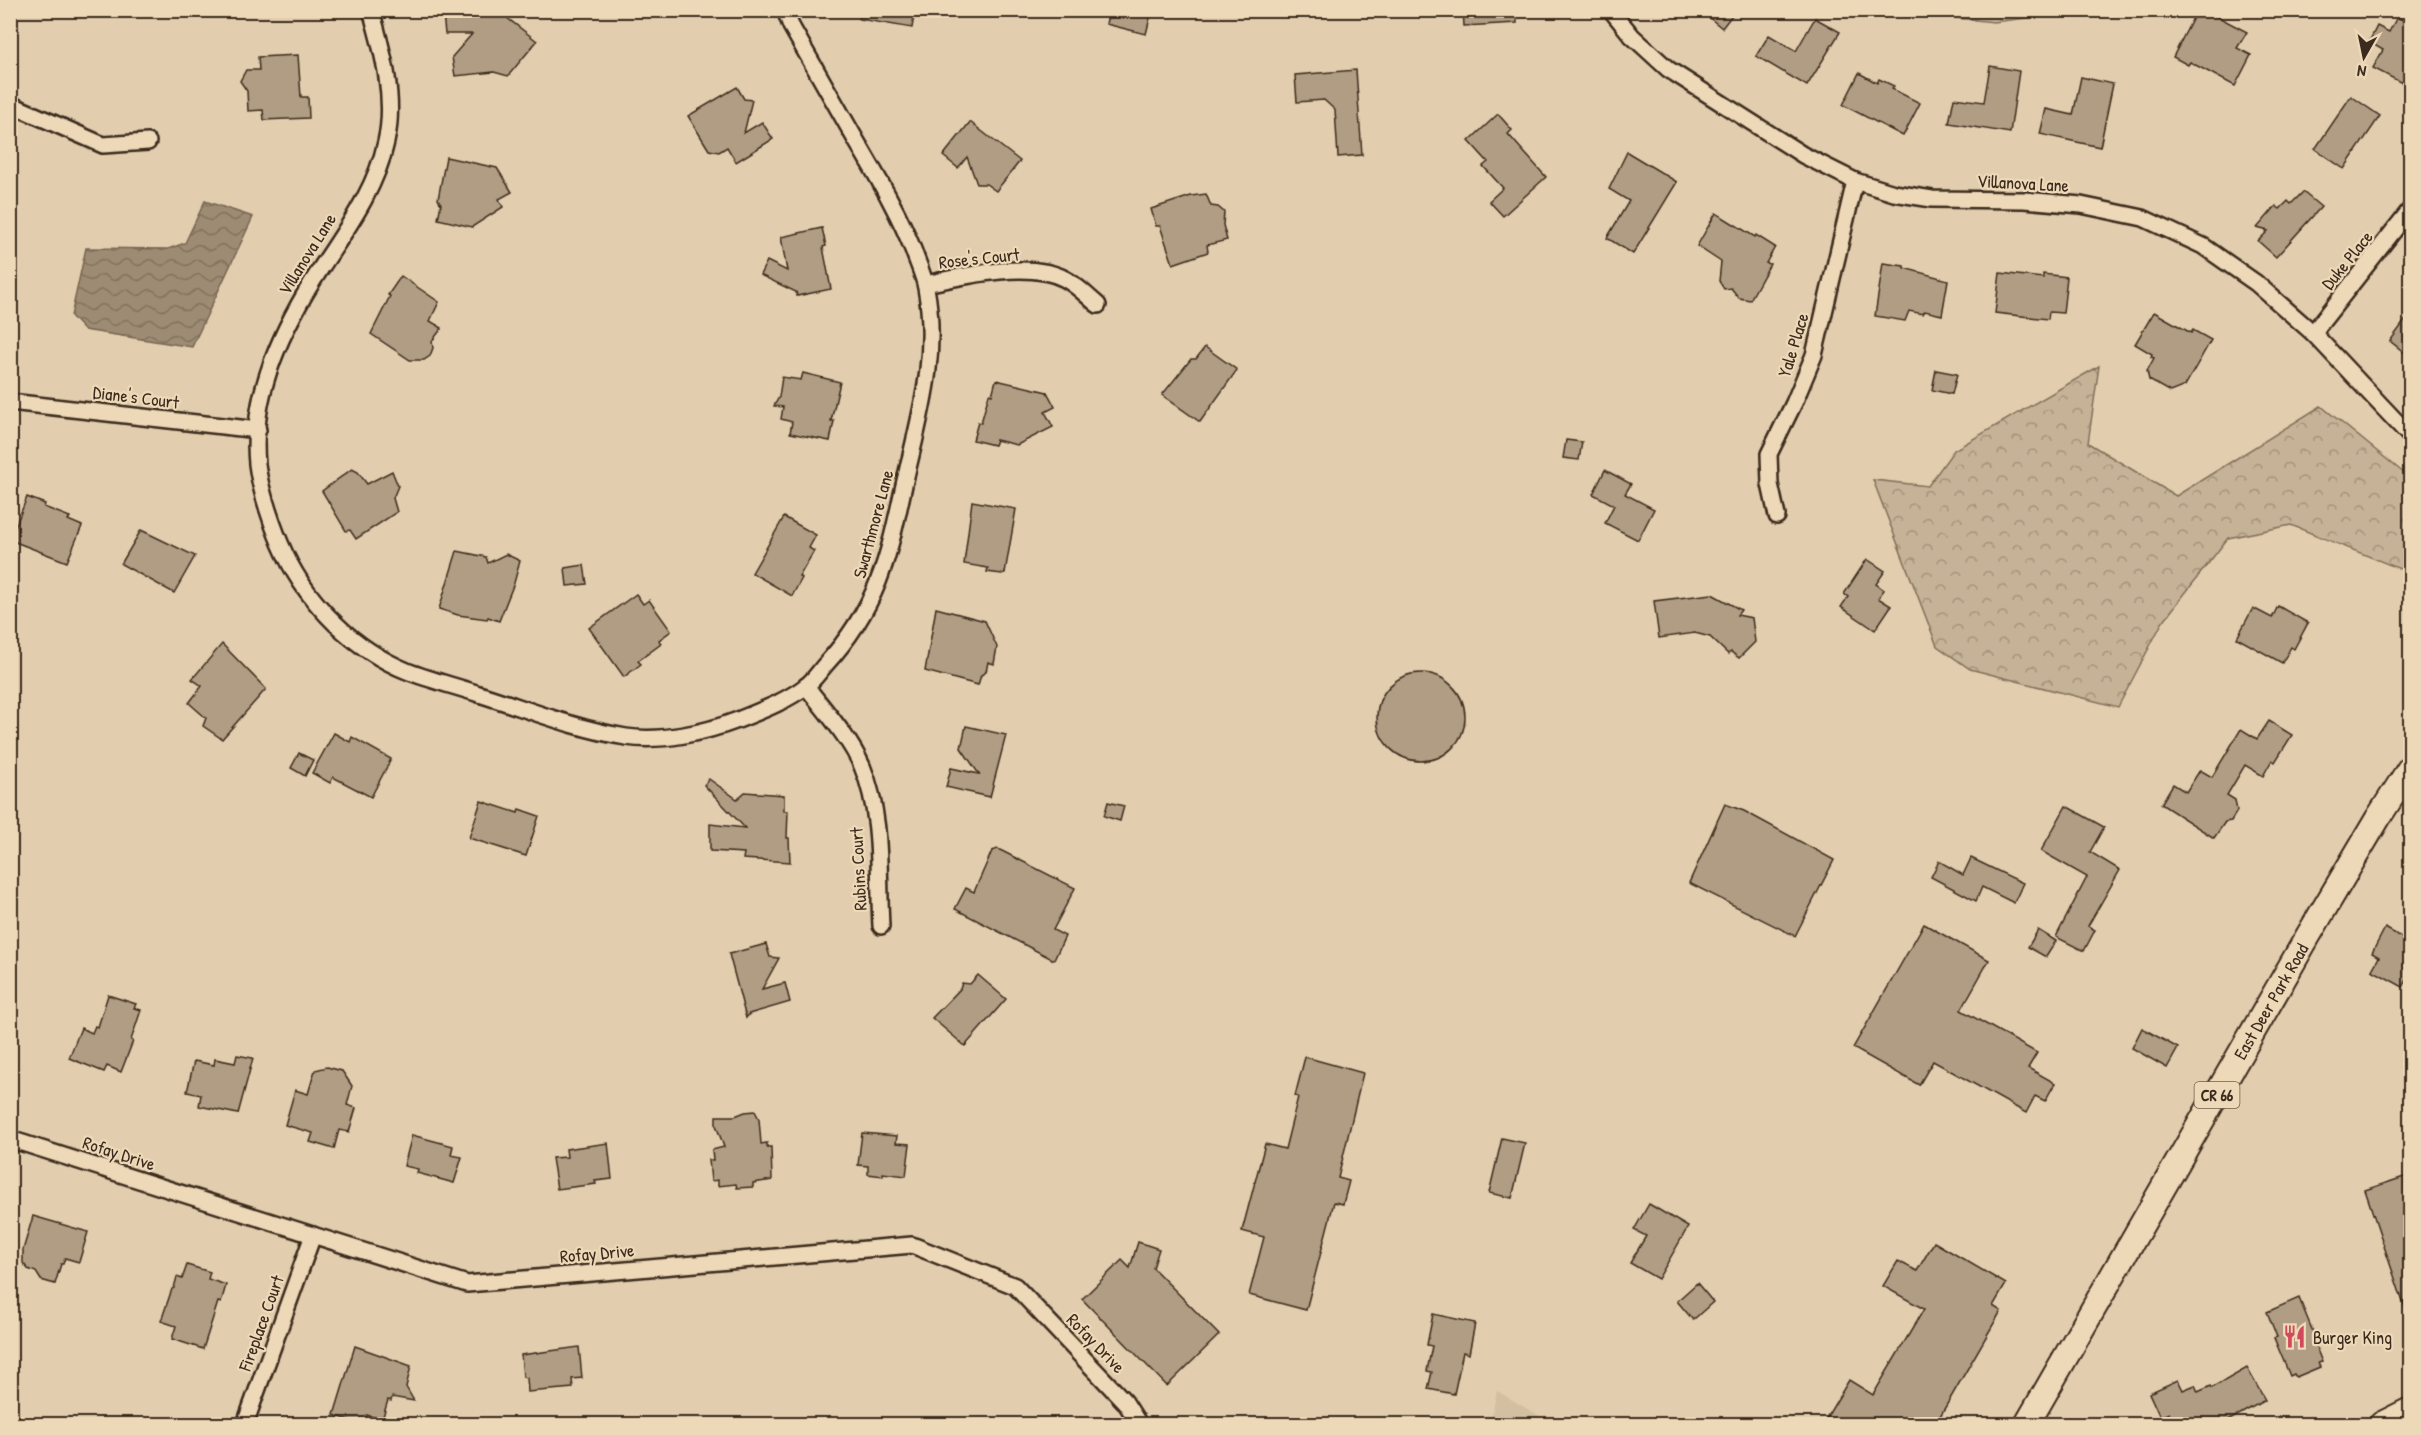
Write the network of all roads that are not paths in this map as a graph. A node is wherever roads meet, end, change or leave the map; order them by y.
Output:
1 (371, 10) edge
2 (785, 10) edge
3 (1611, 10) edge
4 (10, 104) edge
5 (148, 142) dead end
6 (1855, 181) junction
7 (2410, 210) edge
8 (926, 284) junction
9 (1098, 305) dead end
10 (2313, 333) junction
11 (10, 402) edge
12 (258, 430) junction
13 (2410, 436) edge
14 (1777, 516) dead end
15 (272, 520) joint
16 (806, 686) junction
17 (2410, 768) edge
18 (881, 926) dead end
19 (10, 1139) edge
20 (313, 1235) junction
21 (2410, 1410) edge
22 (245, 1425) edge
23 (1139, 1425) edge
24 (2027, 1425) edge
25 (2382, 1425) edge

1 - 12 street, Villanova Lane
2 - 8 street, Swarthmore Lane
3 - 6 street, Villanova Lane
4 - 5 street
6 - 10 street, Villanova Lane
6 - 14 street, Yale Place
7 - 10 street, Duke Place
8 - 9 street, Rose's Court
8 - 16 street, Swarthmore Lane
10 - 13 street, Villanova Lane
11 - 12 street, Diane's Court
12 - 15 street, Villanova Lane
15 - 16 street, Swarthmore Lane
16 - 18 street, Rubins Court
17 - 24 main road, East Deer Park Road / CR 66
19 - 20 street, Rofay Drive
20 - 22 street, Fireplace Court
20 - 23 street, Rofay Drive
21 - 25 main road

